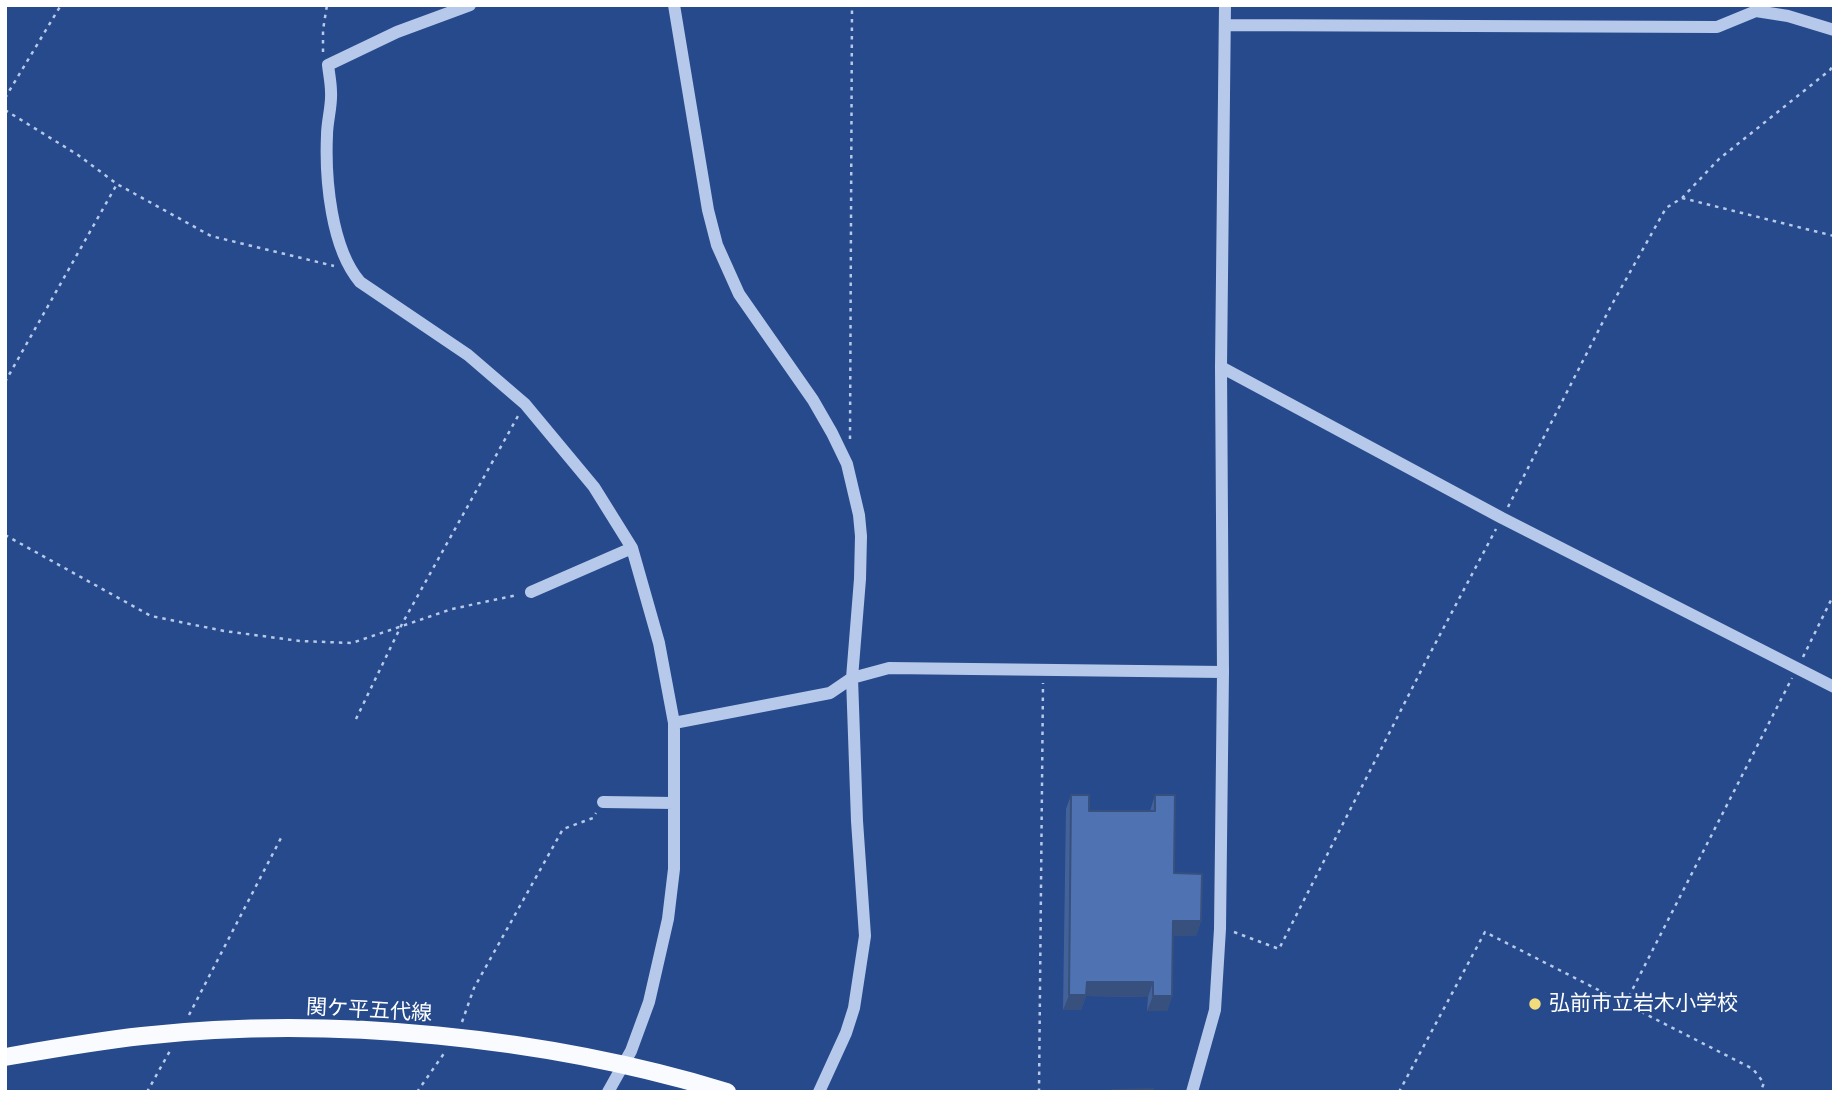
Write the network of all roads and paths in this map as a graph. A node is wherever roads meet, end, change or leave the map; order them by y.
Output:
1 (61, 5) edge
2 (327, 5) edge
3 (470, 5) edge
4 (674, 5) edge
5 (852, 5) edge
6 (1225, 5) edge
7 (1225, 25) junction
8 (1834, 30) edge
9 (1834, 64) edge
10 (328, 65) junction
11 (5, 98) edge
12 (5, 110) edge
13 (117, 184) junction
14 (1682, 198) junction
15 (1834, 236) edge
16 (350, 270) junction
17 (1221, 367) junction
18 (5, 382) edge
19 (525, 404) junction
20 (847, 464) junction
21 (1502, 518) junction
22 (5, 535) edge
23 (632, 548) junction
24 (531, 592) joint
25 (1834, 594) edge
26 (402, 625) junction
27 (1797, 668) junction
28 (1044, 670) junction
29 (1223, 672) junction
30 (852, 678) junction
31 (1834, 687) edge
32 (356, 719) dead end
33 (674, 723) junction
34 (603, 803) joint
35 (674, 803) junction
36 (281, 838) dead end
37 (1220, 929) junction
38 (1625, 1004) junction
39 (179, 1033) junction
40 (456, 1038) junction
41 (5, 1057) edge
42 (625, 1064) junction
43 (146, 1092) edge
44 (416, 1092) edge
45 (608, 1092) edge
46 (727, 1092) edge
47 (819, 1092) edge
48 (1039, 1092) edge
49 (1192, 1092) edge
50 (1399, 1092) edge
51 (1760, 1092) edge

1 - 11 path
2 - 10 path
3 - 10 street
4 - 20 street
5 - 20 path
6 - 7 street
7 - 8 street
7 - 17 street
9 - 14 path
10 - 16 street
12 - 13 path
13 - 16 path
13 - 18 path
14 - 15 path
14 - 21 path
16 - 19 street
17 - 21 street
17 - 29 street
19 - 23 street
19 - 26 path
20 - 30 street
21 - 27 street
21 - 37 path
22 - 26 path
23 - 24 street
23 - 33 street
24 - 26 path
25 - 27 path
26 - 32 path
27 - 31 street
27 - 38 path
28 - 29 street
28 - 30 street
28 - 48 path
29 - 37 street
30 - 33 street
30 - 47 street
33 - 35 street
34 - 35 street
34 - 40 path
35 - 42 street
36 - 39 path
37 - 49 street
38 - 50 path
38 - 51 path
39 - 40 main road, 関ケ平五代線
39 - 41 main road, 関ケ平五代線
39 - 43 path
40 - 42 main road, 関ケ平五代線
40 - 44 path
42 - 45 street
42 - 46 main road, 関ケ平五代線

